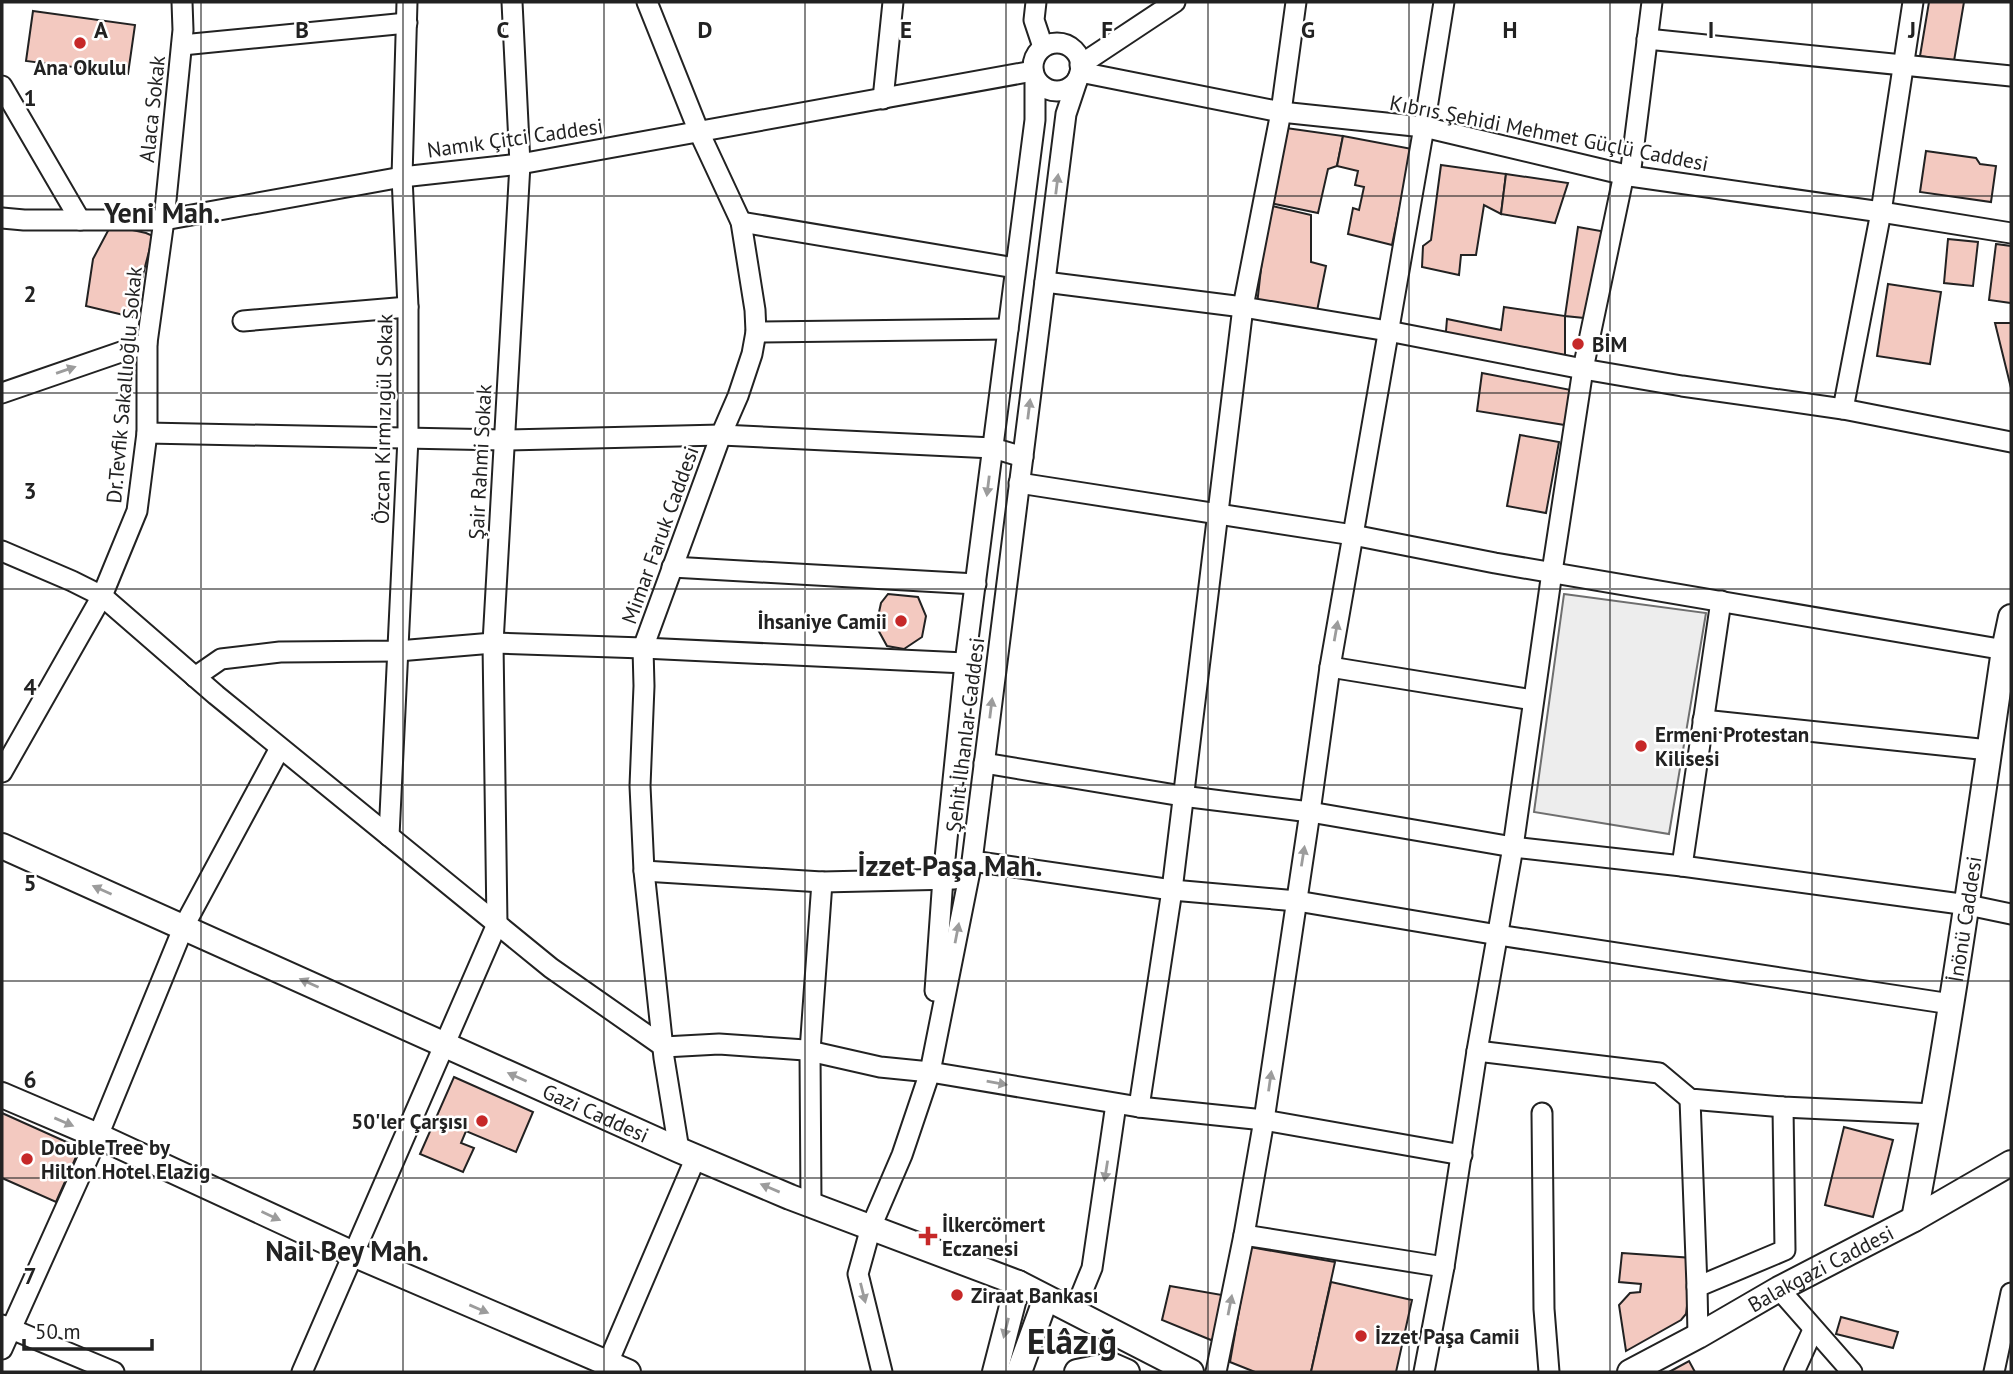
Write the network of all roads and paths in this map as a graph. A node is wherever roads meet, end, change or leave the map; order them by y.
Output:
1 (182, 2) edge
2 (407, 2) edge
3 (512, 2) edge
4 (647, 2) edge
5 (893, 2) edge
6 (1036, 2) edge
7 (1175, 2) edge
8 (1296, 2) edge
9 (1444, 2) edge
10 (1652, 2) edge
11 (1913, 2) edge
12 (407, 23) junction
13 (1647, 39) junction
14 (182, 45) junction
15 (1043, 47) junction
16 (1904, 64) junction
17 (1079, 71) junction
18 (1034, 75) junction
19 (2011, 76) edge
20 (2, 86) edge
21 (883, 99) junction
22 (1281, 112) junction
23 (1424, 127) junction
24 (699, 132) junction
25 (520, 164) junction
26 (1627, 175) junction
27 (402, 177) junction
28 (1881, 212) junction
29 (2, 218) edge
30 (80, 220) junction
31 (164, 220) junction
32 (741, 222) junction
33 (2011, 233) edge
34 (1015, 268) junction
35 (1045, 282) junction
36 (408, 307) junction
37 (1243, 307) junction
38 (243, 321) dead end
39 (1008, 329) junction
40 (1388, 331) junction
41 (756, 332) junction
42 (147, 343) junction
43 (1583, 369) junction
44 (2, 393) edge
45 (1843, 409) junction
46 (147, 433) junction
47 (721, 435) junction
48 (408, 438) junction
49 (504, 440) junction
50 (2011, 442) edge
51 (993, 448) junction
52 (1023, 457) junction
53 (1019, 483) junction
54 (1218, 513) junction
55 (1353, 535) junction
56 (2, 551) edge
57 (672, 567) junction
58 (1552, 572) junction
59 (976, 584) junction
60 (102, 596) junction
61 (1721, 601) junction
62 (2011, 617) edge
63 (493, 643) junction
64 (643, 648) junction
65 (398, 651) junction
66 (2008, 651) edge
67 (965, 663) junction
68 (1330, 667) junction
69 (195, 677) junction
70 (1534, 700) junction
71 (1703, 720) junction
72 (280, 747) junction
73 (1989, 750) junction
74 (984, 763) junction
75 (2, 772) edge
76 (1182, 796) junction
77 (1310, 812) junction
78 (389, 836) junction
79 (2, 846) edge
80 (1513, 847) junction
81 (1682, 866) junction
82 (970, 870) junction
83 (644, 871) junction
84 (943, 878) junction
85 (822, 882) junction
86 (1172, 890) junction
87 (1297, 901) junction
88 (1968, 905) junction
89 (2011, 914) edge
90 (497, 924) junction
91 (184, 926) junction
92 (1498, 935) junction
93 (1951, 1004) junction
94 (444, 1044) junction
95 (664, 1048) junction
96 (810, 1051) junction
97 (1477, 1051) junction
98 (930, 1072) junction
99 (2, 1095) edge
100 (1690, 1099) junction
101 (1116, 1104) junction
102 (1139, 1107) junction
103 (1783, 1107) junction
104 (1542, 1112) dead end
105 (1934, 1114) junction
106 (1264, 1119) junction
107 (99, 1136) junction
108 (687, 1153) junction
109 (1462, 1155) junction
110 (2011, 1163) edge
111 (811, 1205) junction
112 (1914, 1219) junction
113 (871, 1227) junction
114 (1244, 1235) junction
115 (353, 1254) junction
116 (1444, 1267) junction
117 (1018, 1283) junction
118 (1698, 1287) junction
119 (1779, 1289) junction
120 (2011, 1293) edge
121 (1046, 1298) junction
122 (1074, 1312) junction
123 (6, 1327) edge
124 (1813, 1330) junction
125 (1698, 1336) junction
126 (2, 1349) edge
127 (613, 1369) edge
128 (114, 1372) edge
129 (302, 1372) edge
130 (882, 1372) edge
131 (995, 1372) edge
132 (1019, 1372) edge
133 (1077, 1372) edge
134 (1127, 1372) edge
135 (1191, 1372) edge
136 (1216, 1372) edge
137 (1424, 1372) edge
138 (1549, 1372) edge
139 (1630, 1372) edge
140 (1794, 1372) edge
141 (1852, 1372) edge
142 (1994, 1372) edge

1 - 14 street, Alaca Sokak
2 - 12 street, Özcan Kırmızıgül Sokak
3 - 25 street, Şair Rahmi Sokak
4 - 24 street, Mimar Faruk Caddesi
5 - 21 street
6 - 15 street
7 - 17 street
8 - 22 street
9 - 23 street
10 - 13 street
11 - 16 street
12 - 14 street
12 - 27 street, Özcan Kırmızıgül Sokak
13 - 16 street
13 - 26 street
14 - 31 street, Alaca Sokak
15 - 17 street
15 - 18 street
16 - 19 street
16 - 28 street
17 - 18 street
17 - 22 street, Kıbrıs Şehidi Mehmet Güçlü Caddesi
35 -> 17 street, Şehit İlhanlar Caddesi
18 - 21 street, Namık Çitci Caddesi
18 - 34 street, Şehit İlhanlar Caddesi
20 - 30 street
21 - 24 street, Namık Çitci Caddesi
22 - 23 street, Kıbrıs Şehidi Mehmet Güçlü Caddesi
22 - 37 street
23 - 26 street, Kıbrıs Şehidi Mehmet Güçlü Caddesi
23 - 40 street
24 - 25 street, Namık Çitci Caddesi
24 - 32 street, Mimar Faruk Caddesi
25 - 27 street, Namık Çitci Caddesi
25 - 49 street, Şair Rahmi Sokak
26 - 28 street, Kıbrıs Şehidi Mehmet Güçlü Caddesi
26 - 43 street
27 - 31 street, Namık Çitci Caddesi
27 - 36 street, Özcan Kırmızıgül Sokak
28 - 33 street, Kıbrıs Şehidi Mehmet Güçlü Caddesi
28 - 45 street
29 - 30 street, Namık Çitci Caddesi
30 - 31 street, Namık Çitci Caddesi
31 - 42 street, Dr.Tevfik Sakallıoğlu Sokak
32 - 34 street
32 - 41 street, Mimar Faruk Caddesi
34 - 39 street, Şehit İlhanlar Caddesi
35 - 37 street
52 -> 35 street, Şehit İlhanlar Caddesi
36 - 38 street
36 - 48 street, Özcan Kırmızıgül Sokak
37 - 40 street
37 - 54 street
39 - 41 street
39 - 51 street, Şehit İlhanlar Caddesi
40 - 43 street
40 - 55 street
41 - 47 street, Mimar Faruk Caddesi
44 -> 42 street
42 - 46 street, Dr.Tevfik Sakallıoğlu Sokak
43 - 45 street
43 - 58 street
45 - 50 street
46 - 48 street
46 - 60 street, Dr.Tevfik Sakallıoğlu Sokak
47 - 49 street
47 - 51 street
47 - 57 street, Mimar Faruk Caddesi
48 - 49 street
48 - 65 street, Özcan Kırmızıgül Sokak
49 - 63 street, Şair Rahmi Sokak
51 - 52 street
51 -> 59 street, Şehit İlhanlar Caddesi
52 - 53 street, Şehit İlhanlar Caddesi
53 - 54 street
74 -> 53 street, Şehit İlhanlar Caddesi
54 - 55 street
54 - 76 street
55 - 58 street
68 -> 55 street
56 - 60 street
57 - 59 street
57 - 64 street, Mimar Faruk Caddesi
58 - 61 street
58 - 70 street
59 - 67 street, Şehit İlhanlar Caddesi
60 - 69 street
60 - 75 street, Dr.Tevfik Sakallıoğlu Sokak
61 - 66 street
61 - 71 street
62 - 66 main road, İnönü Caddesi
63 - 64 street
63 - 65 street
63 - 90 street, Şair Rahmi Sokak
64 - 67 street
64 - 83 street, Mimar Faruk Caddesi
65 - 69 street
65 - 78 street, Özcan Kırmızıgül Sokak
66 - 73 main road, İnönü Caddesi
67 - 84 street, Şehit İlhanlar Caddesi
68 - 70 street
68 - 77 street
69 - 72 street
70 - 80 street
71 - 73 street
71 - 81 street
72 - 78 street
72 - 91 street
73 - 88 main road, İnönü Caddesi
74 - 76 street
74 - 82 street, Şehit İlhanlar Caddesi
76 - 77 street
76 - 86 street
77 - 80 street
87 -> 77 street
78 - 90 street
91 -> 79 main road, Gazi Caddesi
80 - 81 street
80 - 92 street
81 - 88 street
82 - 84 street
82 - 86 street
98 -> 82 street, Şehit İlhanlar Caddesi
83 - 85 street
83 - 95 street, Mimar Faruk Caddesi
84 - 85 street
84 - 98 street, Şehit İlhanlar Caddesi
85 - 96 street
86 - 87 street
86 - 102 street
87 - 92 street
106 -> 87 street
88 - 89 street
88 - 93 main road, İnönü Caddesi
90 - 94 street
90 - 95 street
94 -> 91 main road, Gazi Caddesi
91 - 107 street
92 - 93 street
92 - 97 street
93 - 105 main road, İnönü Caddesi
108 -> 94 main road, Gazi Caddesi
94 - 115 street
95 - 96 street
95 - 108 street, Mimar Faruk Caddesi
96 - 98 street
96 - 111 street
97 - 100 street
97 - 109 street
98 -> 101 street
98 - 113 street
99 -> 107 main road
100 - 103 street
100 - 118 street
101 - 102 street
101 -> 122 street
102 - 106 street
103 - 105 street
103 - 118 street
104 - 138 street
105 - 112 main road, İnönü Caddesi
106 - 109 street
106 - 114 street
107 -> 115 main road
107 - 123 street
111 -> 108 main road, Gazi Caddesi
108 - 127 street
109 - 116 street
110 - 112 main road, Balakgazi Caddesi
111 - 113 main road, Gazi Caddesi
112 - 119 main road, Balakgazi Caddesi
113 - 117 main road, Gazi Caddesi
113 -> 130 street
114 - 116 street
136 -> 114 street
115 -> 127 main road
115 - 129 street
116 - 137 street
117 - 121 main road, Gazi Caddesi
117 -> 131 main road
118 - 125 street
119 - 124 street
119 - 125 main road, Balakgazi Caddesi
120 - 142 street
121 - 122 main road, Gazi Caddesi
121 - 132 main road
122 - 135 main road, Gazi Caddesi
123 - 126 street
123 - 128 street
124 - 140 street
124 - 141 street
125 - 139 main road, Balakgazi Caddesi
133 - 134 main road

